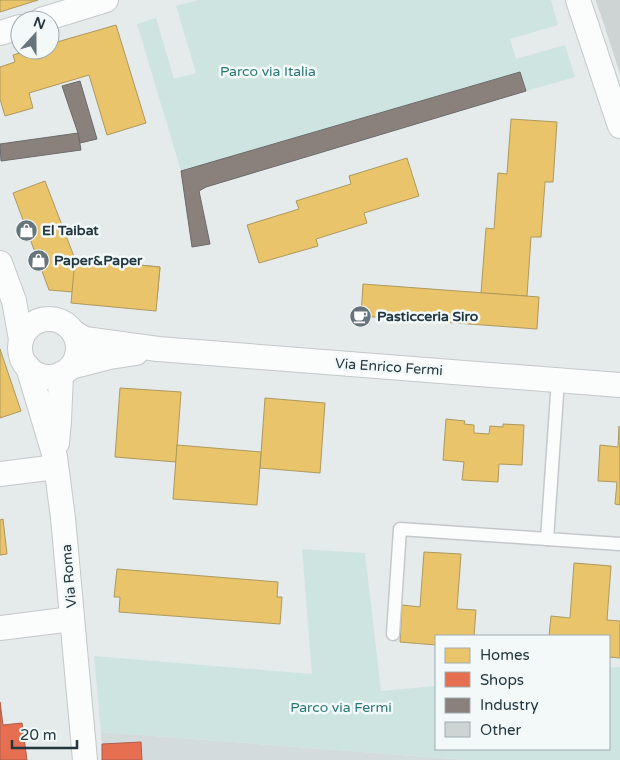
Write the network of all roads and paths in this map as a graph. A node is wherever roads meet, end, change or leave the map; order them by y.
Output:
1 (106, 0) edge
2 (578, 0) edge
3 (60, 14) edge
4 (620, 126) edge
5 (0, 262) edge
6 (14, 301) junction
7 (45, 319) junction
8 (73, 332) junction
9 (22, 339) junction
10 (158, 349) junction
11 (28, 367) junction
12 (66, 371) junction
13 (558, 380) junction
14 (620, 385) edge
15 (56, 462) junction
16 (0, 474) edge
17 (548, 539) junction
18 (620, 544) edge
19 (72, 619) junction
20 (0, 628) edge
21 (393, 634) dead end
22 (85, 760) edge

1 - 3 street
2 - 4 street
5 - 6 street
6 - 7 street
6 - 9 street
7 - 8 street
7 - 9 street
8 - 10 street, Via Enrico Fermi
8 - 12 street
9 - 11 street
10 - 12 street, Via Enrico Fermi
10 - 13 street, Via Enrico Fermi
11 - 12 street
11 - 15 street, Via Roma
12 - 15 street, Via Roma
13 - 14 street, Via Enrico Fermi
13 - 17 lane
15 - 16 street
15 - 19 street, Via Roma
17 - 18 lane
17 - 21 lane
19 - 20 street
19 - 22 street, Via Roma

